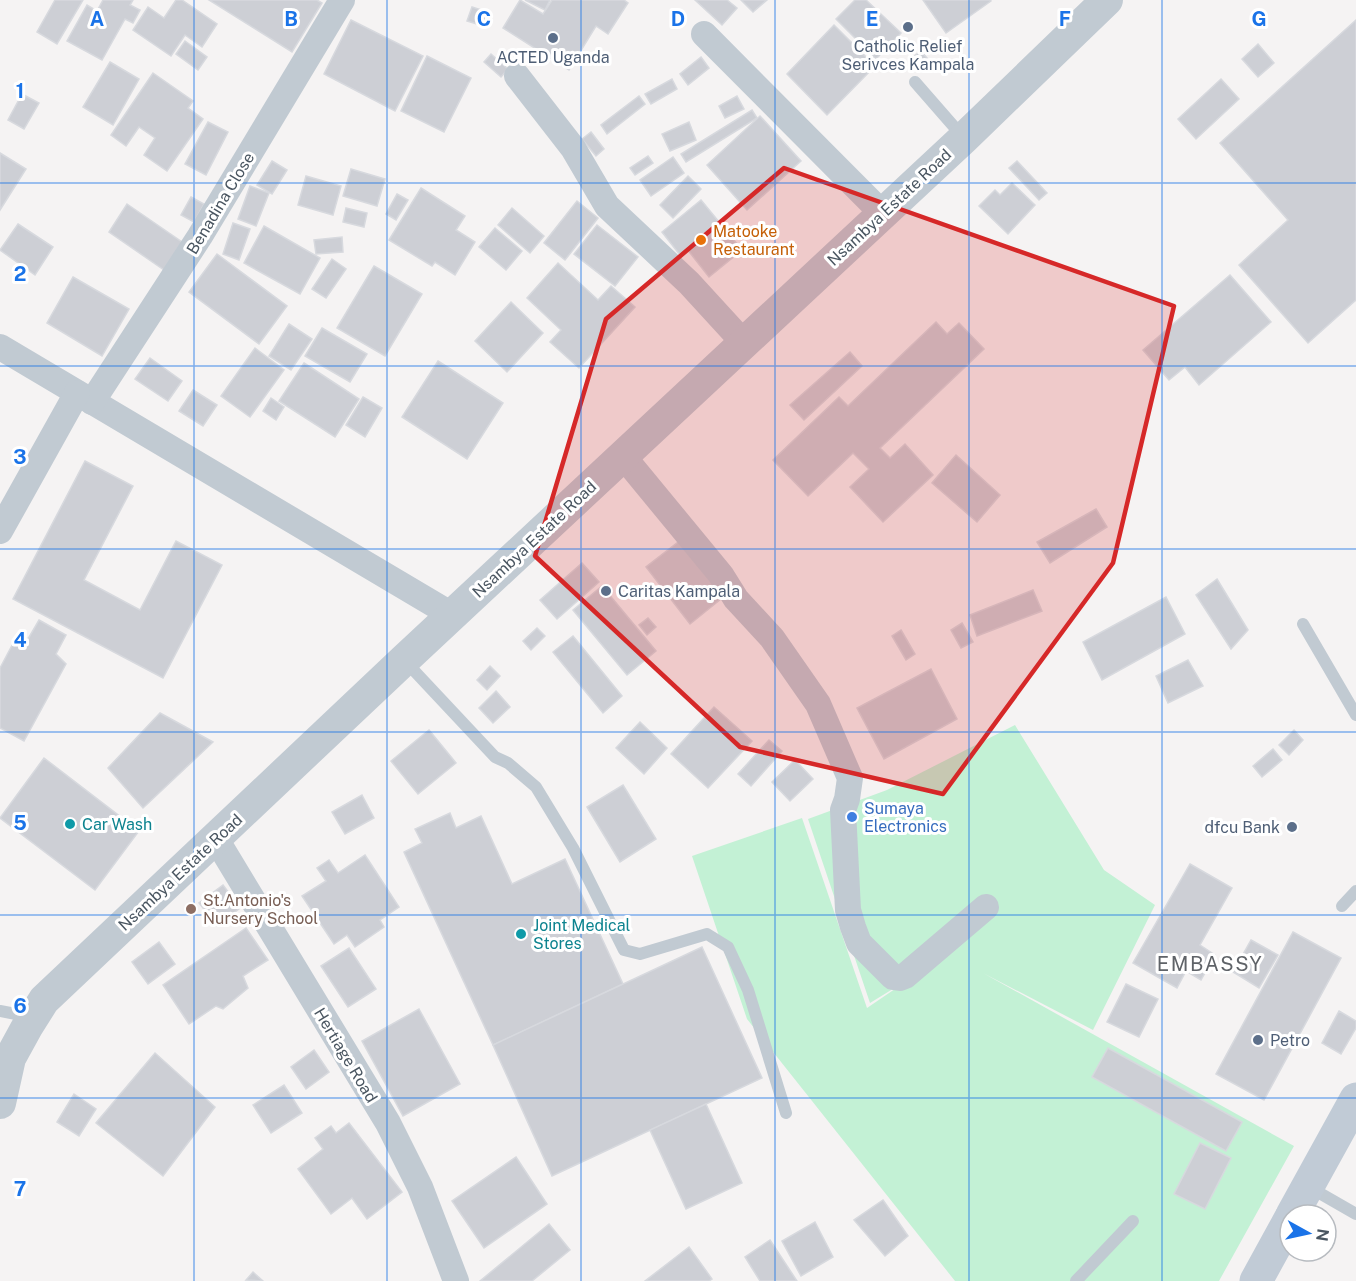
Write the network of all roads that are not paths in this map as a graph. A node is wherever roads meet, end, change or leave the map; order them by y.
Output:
1 (342, 0) edge
2 (1098, 3) edge
3 (704, 34) dead end
4 (517, 76) dead end
5 (915, 82) dead end
6 (964, 138) junction
7 (882, 213) junction
8 (744, 344) junction
9 (0, 347) edge
10 (84, 397) junction
11 (623, 456) junction
12 (0, 531) edge
13 (452, 615) junction
14 (1303, 624) dead end
15 (404, 660) junction
16 (1356, 715) edge
17 (216, 838) junction
18 (1356, 891) edge
19 (1342, 906) dead end
20 (986, 907) dead end
21 (0, 1011) edge
22 (32, 1017) junction
23 (1356, 1099) edge
24 (0, 1103) edge
25 (786, 1113) dead end
26 (1308, 1186) junction
27 (1299, 1203) edge
28 (1356, 1214) edge
29 (1133, 1221) dead end
30 (1278, 1241) edge
31 (456, 1281) edge
32 (1076, 1281) edge
33 (1256, 1281) edge

1 - 10 street, Benadina Close
2 - 6 street, Nsambya Estate Road
3 - 7 street
4 - 8 street
5 - 6 lane
6 - 7 street, Nsambya Estate Road
7 - 8 street, Nsambya Estate Road
8 - 11 street, Nsambya Estate Road
9 - 10 street
10 - 12 street, Benadina Close
10 - 13 street
11 - 13 street, Nsambya Estate Road
11 - 20 street
13 - 15 street, Nsambya Estate Road
14 - 16 lane
15 - 17 street, Nsambya Estate Road
15 - 25 lane
17 - 22 street, Nsambya Estate Road
17 - 31 street, Hertiage Road
18 - 19 lane
21 - 22 lane
22 - 24 street, Nsambya Estate Road
23 - 26 main road
26 - 27 main road
26 - 28 lane
29 - 32 lane
30 - 33 main road

